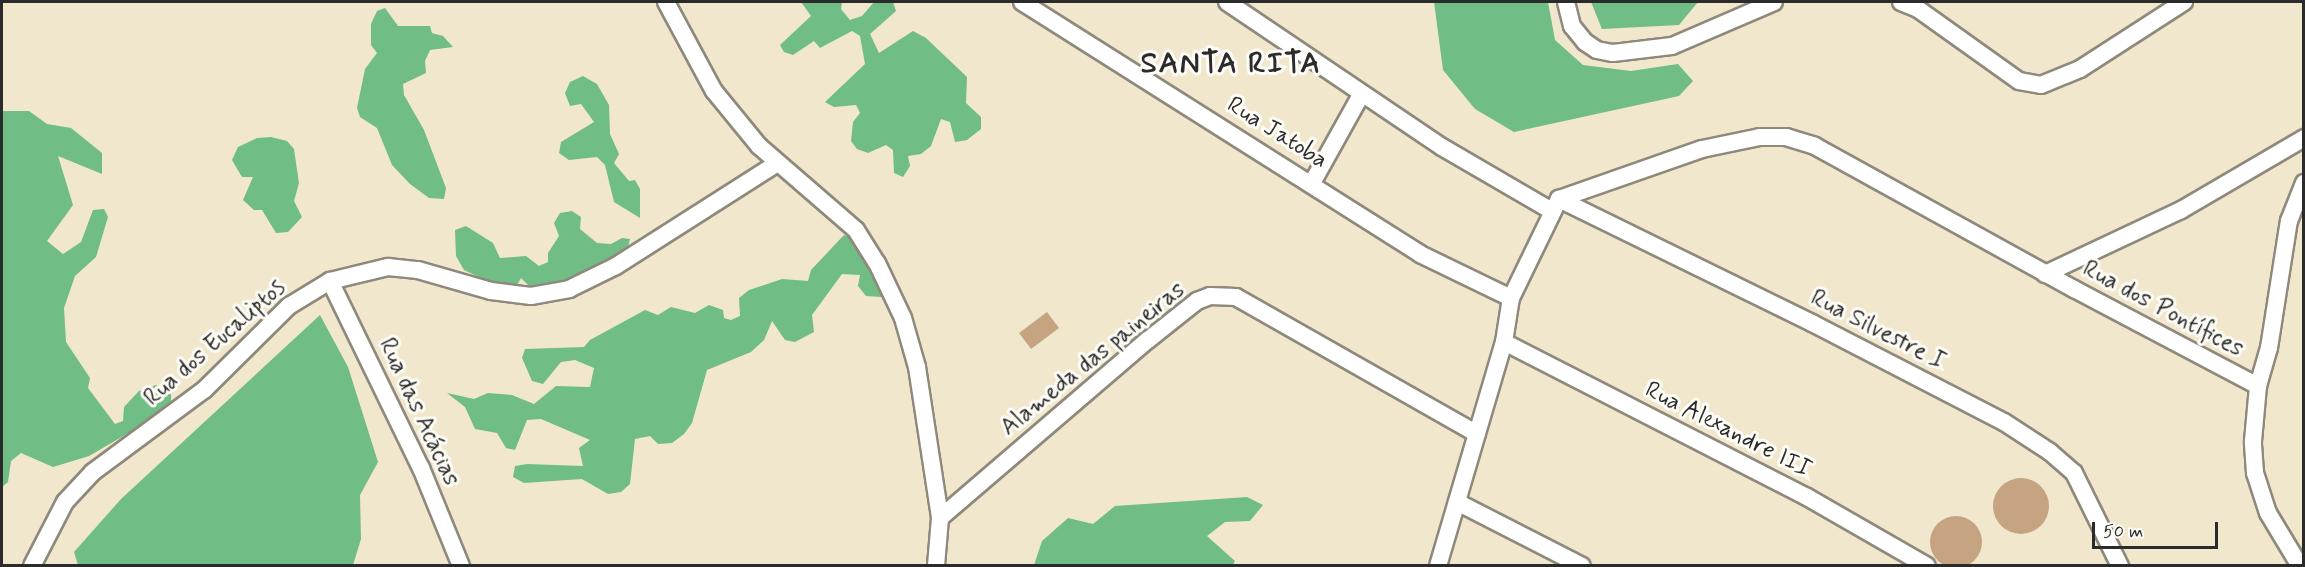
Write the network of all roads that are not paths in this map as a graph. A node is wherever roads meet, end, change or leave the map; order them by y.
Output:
1 (666, 2) edge
2 (1022, 2) edge
3 (1227, 2) edge
4 (1566, 2) edge
5 (1774, 2) edge
6 (1901, 2) edge
7 (2184, 2) edge
8 (1361, 94) junction
9 (2304, 138) edge
10 (776, 164) junction
11 (1312, 183) junction
12 (2304, 183) edge
13 (1556, 205) junction
14 (2045, 274) junction
15 (330, 281) junction
16 (1511, 298) junction
17 (1504, 342) junction
18 (2258, 386) junction
19 (1477, 434) junction
20 (1457, 502) junction
21 (940, 518) junction
22 (32, 566) edge
23 (461, 566) edge
24 (936, 566) edge
25 (1438, 566) edge
26 (1582, 566) edge
27 (1927, 566) edge
28 (2120, 566) edge
29 (2300, 566) edge

1 - 10 street
2 - 11 street, Rua Jatoba
3 - 8 street, Rua Silvestre I
4 - 5 street
6 - 7 street
8 - 11 street
8 - 13 street, Rua Silvestre I
9 - 14 street
10 - 15 street, Rua dos Eucaliptos
10 - 21 street
11 - 16 street, Rua Jatoba
12 - 18 street
13 - 14 street, Rua dos Pontífices
13 - 16 street
13 - 28 street, Rua Silvestre I
14 - 18 street, Rua dos Pontífices
15 - 22 street, Rua dos Eucaliptos
15 - 23 street, Rua das Acácias
16 - 17 street
17 - 19 street
17 - 27 street, Rua Alexandre III
18 - 29 street
19 - 20 street
19 - 21 street, Alameda das paineiras
20 - 25 street
20 - 26 street
21 - 24 street

